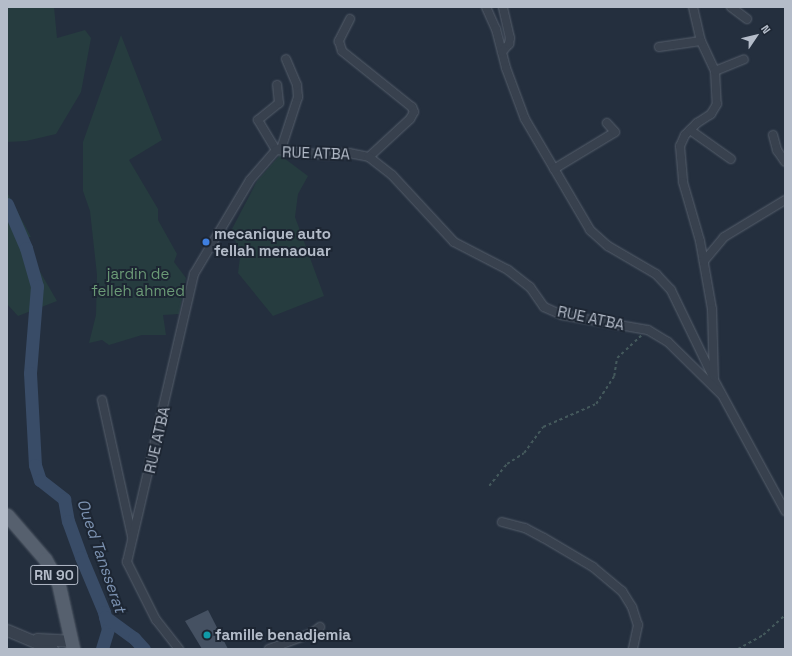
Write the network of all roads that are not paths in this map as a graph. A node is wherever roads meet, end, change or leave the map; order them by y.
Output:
1 (486, 7) edge
2 (503, 7) edge
3 (693, 7) edge
4 (731, 7) edge
5 (350, 19) dead end
6 (747, 19) dead end
7 (701, 40) junction
8 (659, 47) dead end
9 (502, 52) junction
10 (286, 59) dead end
11 (744, 59) dead end
12 (715, 71) junction
13 (277, 85) dead end
14 (607, 123) dead end
15 (690, 130) junction
16 (773, 135) dead end
17 (278, 150) junction
18 (369, 157) junction
19 (730, 159) dead end
20 (785, 162) edge
21 (554, 169) junction
22 (785, 200) edge
23 (704, 261) junction
24 (714, 380) junction
25 (721, 394) junction
26 (102, 400) dead end
27 (785, 511) edge
28 (7, 515) edge
29 (502, 522) dead end
30 (132, 540) junction
31 (320, 627) dead end
32 (7, 630) edge
33 (27, 639) junction
34 (71, 645) edge
35 (52, 649) edge
36 (179, 649) edge
37 (269, 649) edge
38 (633, 649) edge

1 - 9 street
2 - 9 street
3 - 7 street
4 - 6 street
5 - 18 street
7 - 8 street
7 - 12 street
9 - 21 street
10 - 17 street
11 - 12 street
12 - 15 street
13 - 17 street
14 - 21 street
15 - 19 street
15 - 23 street
16 - 20 street
17 - 18 street, RUE ATBA
17 - 30 street, RUE ATBA
18 - 25 street, RUE ATBA
21 - 24 street
22 - 23 street
23 - 24 street
24 - 25 street
25 - 27 street
26 - 30 street
28 - 34 main road, RN 90
29 - 38 street
30 - 36 street, RUE ATBA
31 - 37 street
32 - 33 street
33 - 34 street
33 - 35 street

